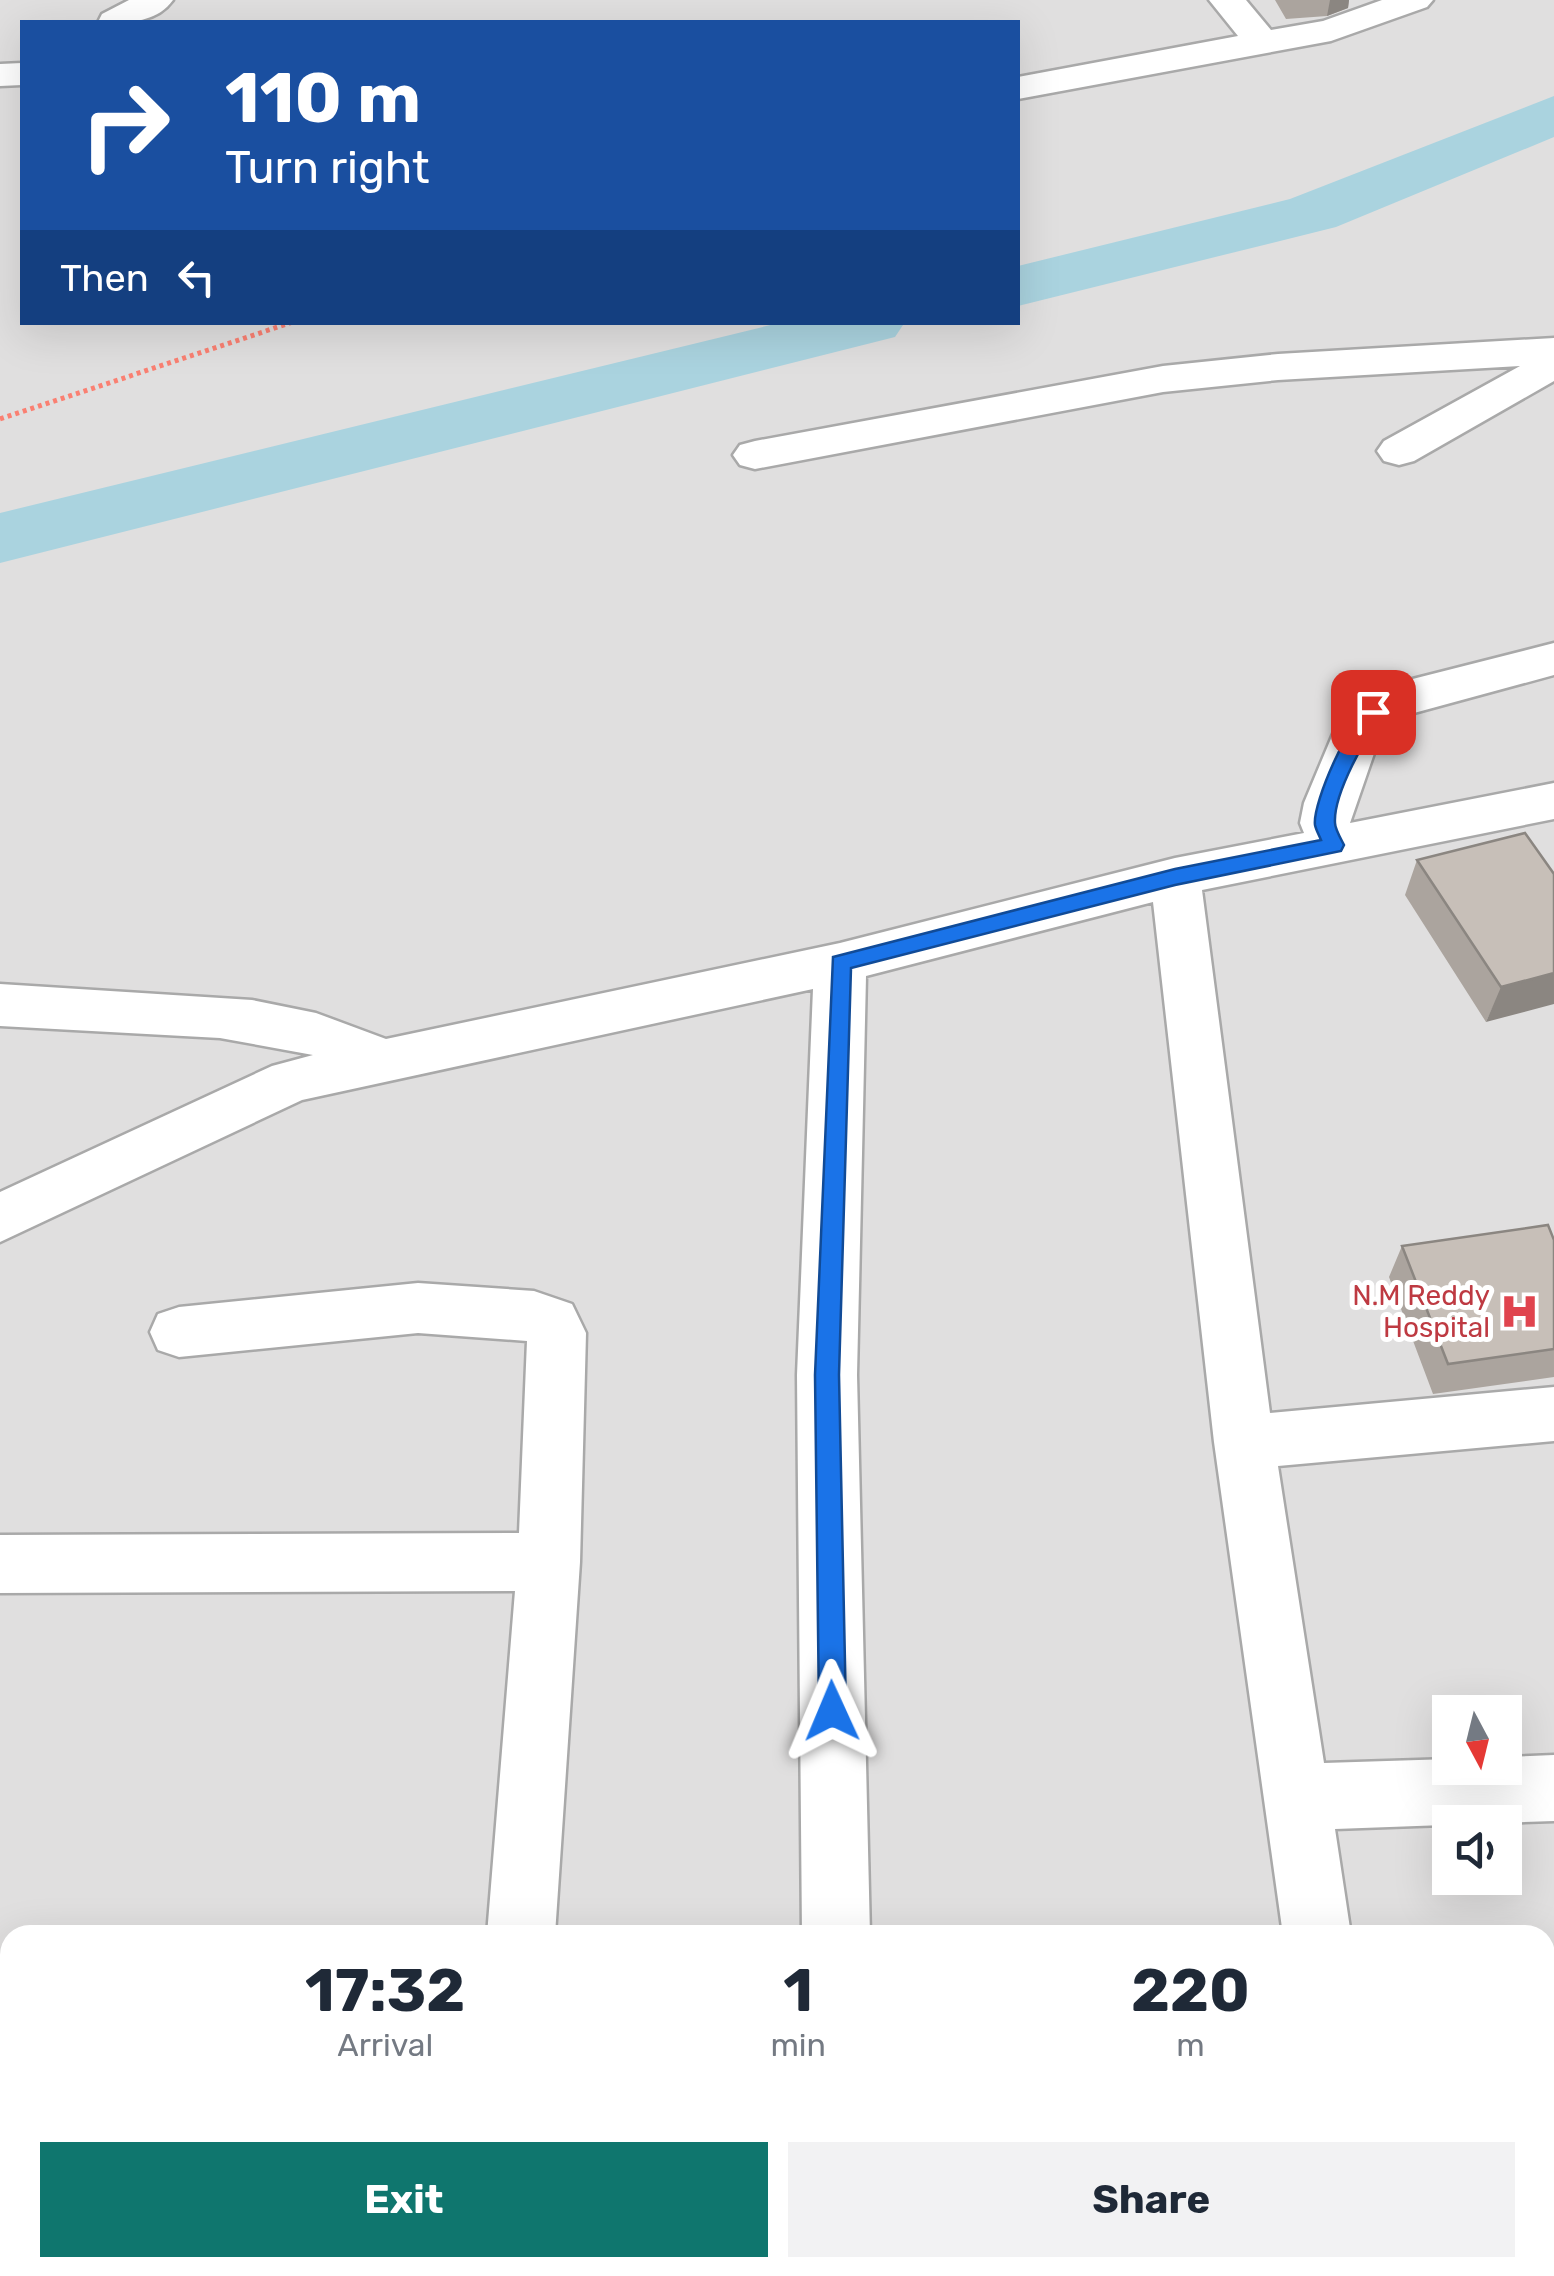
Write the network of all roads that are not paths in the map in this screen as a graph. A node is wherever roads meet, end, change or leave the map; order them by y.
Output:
1 (154, 0) edge
2 (1227, 0) edge
3 (1415, 0) edge
4 (119, 20) edge
5 (1263, 42) junction
6 (1020, 88) edge
7 (1554, 350) edge
8 (1554, 364) edge
9 (1399, 450) dead end
10 (755, 455) dead end
11 (1554, 659) edge
12 (1554, 801) edge
13 (1333, 845) junction
14 (1175, 877) junction
15 (840, 962) junction
16 (0, 1005) edge
17 (382, 1062) junction
18 (0, 1218) edge
19 (179, 1332) dead end
20 (1554, 1414) edge
21 (1244, 1442) junction
22 (548, 1562) junction
23 (0, 1564) edge
24 (1554, 1788) edge
25 (1296, 1797) junction
26 (522, 1925) edge
27 (836, 1925) edge
28 (1315, 1925) edge

1 - 4 street
2 - 5 street
3 - 5 street
5 - 6 street
7 - 10 street
8 - 9 street
11 - 13 street
12 - 13 street
13 - 14 street
14 - 15 street
14 - 21 street
15 - 17 street
15 - 27 street
16 - 17 street
17 - 18 street
19 - 22 street
20 - 21 street
21 - 25 street
22 - 23 street
22 - 26 street
24 - 25 street
25 - 28 street

